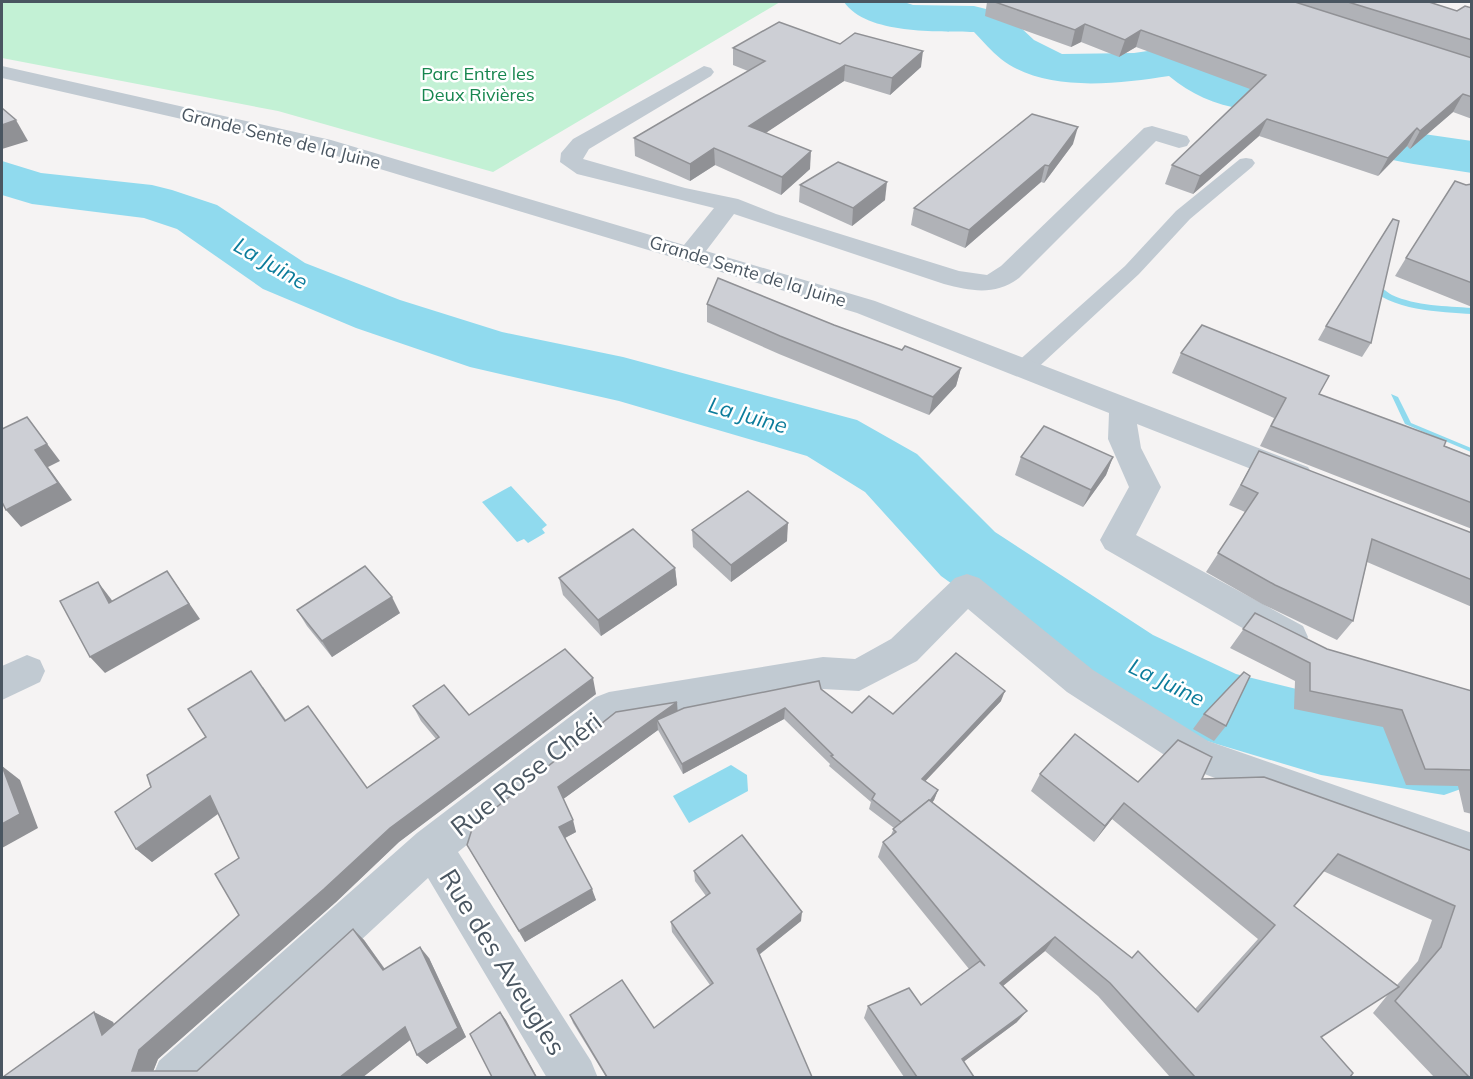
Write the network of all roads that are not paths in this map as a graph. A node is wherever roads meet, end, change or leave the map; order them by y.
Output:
1 (2, 72) edge
2 (704, 72) dead end
3 (1179, 141) dead end
4 (1246, 163) dead end
5 (730, 204) junction
6 (690, 254) junction
7 (1024, 368) junction
8 (1125, 407) junction
9 (1320, 484) edge
10 (1314, 649) edge
11 (432, 847) junction
12 (1472, 853) edge
13 (176, 1077) edge
14 (574, 1077) edge

1 - 6 street, Grande Sente de la Juine
2 - 5 street
3 - 5 street
4 - 7 lane
5 - 6 street
6 - 7 street, Grande Sente de la Juine
7 - 8 street, Grande Sente de la Juine
8 - 9 street, Grande Sente de la Juine
8 - 10 street
11 - 12 street, Rue Rose Chéri
11 - 13 street, Rue Rose Chéri
11 - 14 street, Rue des Aveugles

